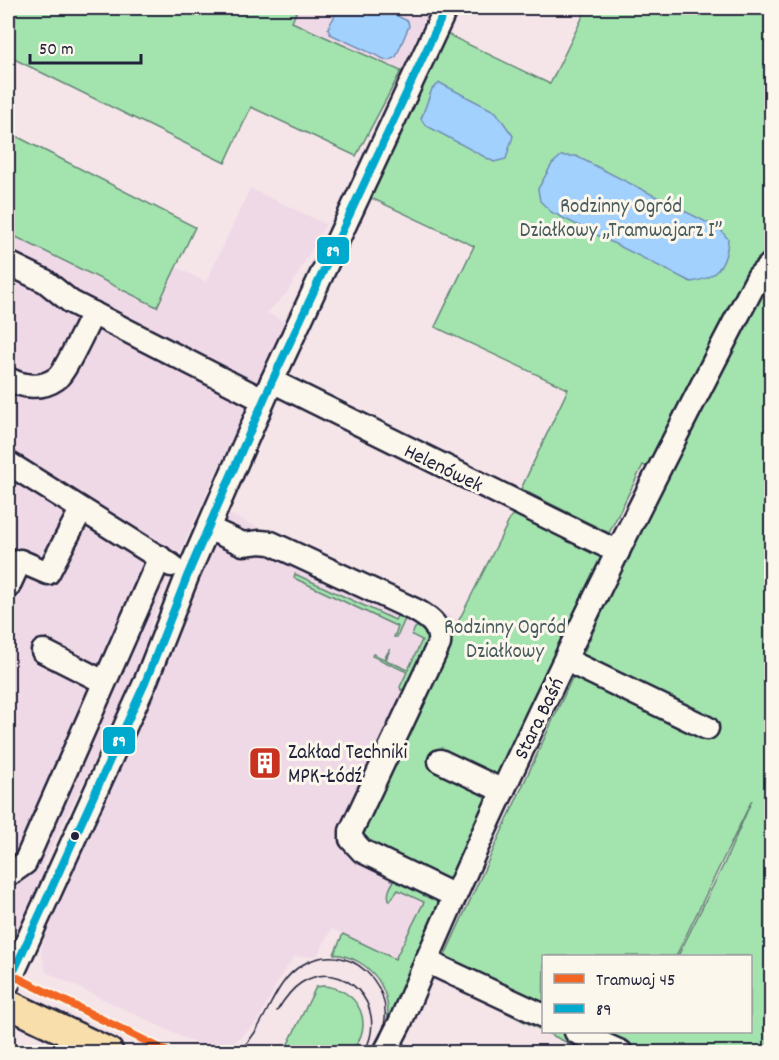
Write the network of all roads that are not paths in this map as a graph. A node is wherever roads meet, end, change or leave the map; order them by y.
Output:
1 (446, 8) edge
2 (8, 263) edge
3 (771, 263) edge
4 (93, 313) junction
5 (8, 379) edge
6 (263, 388) junction
7 (8, 463) edge
8 (81, 510) junction
9 (208, 528) junction
10 (618, 552) junction
11 (160, 557) junction
12 (188, 574) junction
13 (8, 587) edge
14 (43, 651) dead end
15 (566, 660) junction
16 (104, 682) junction
17 (707, 728) dead end
18 (440, 762) dead end
19 (503, 791) junction
20 (8, 875) edge
21 (455, 896) junction
22 (426, 962) junction
23 (8, 984) edge
24 (8, 1004) edge
25 (542, 1016) edge
26 (578, 1033) edge
27 (108, 1053) edge
28 (384, 1053) edge
29 (621, 1053) edge

1 - 6 street
2 - 4 street, Helenówek
3 - 10 street, Stara Baśń
4 - 5 street
4 - 6 street, Helenówek
6 - 9 street
6 - 10 street, Helenówek
7 - 8 street
8 - 11 street
8 - 13 street
9 - 12 street
9 - 21 street
10 - 15 street, Stara Baśń
11 - 12 street
11 - 16 street
12 - 23 street
14 - 16 street
15 - 17 street
15 - 19 street, Stara Baśń
16 - 20 street
18 - 19 street
19 - 21 street, Stara Baśń
21 - 22 street, Stara Baśń
22 - 25 street
22 - 28 street, Stara Baśń
24 - 27 main road
26 - 29 street

